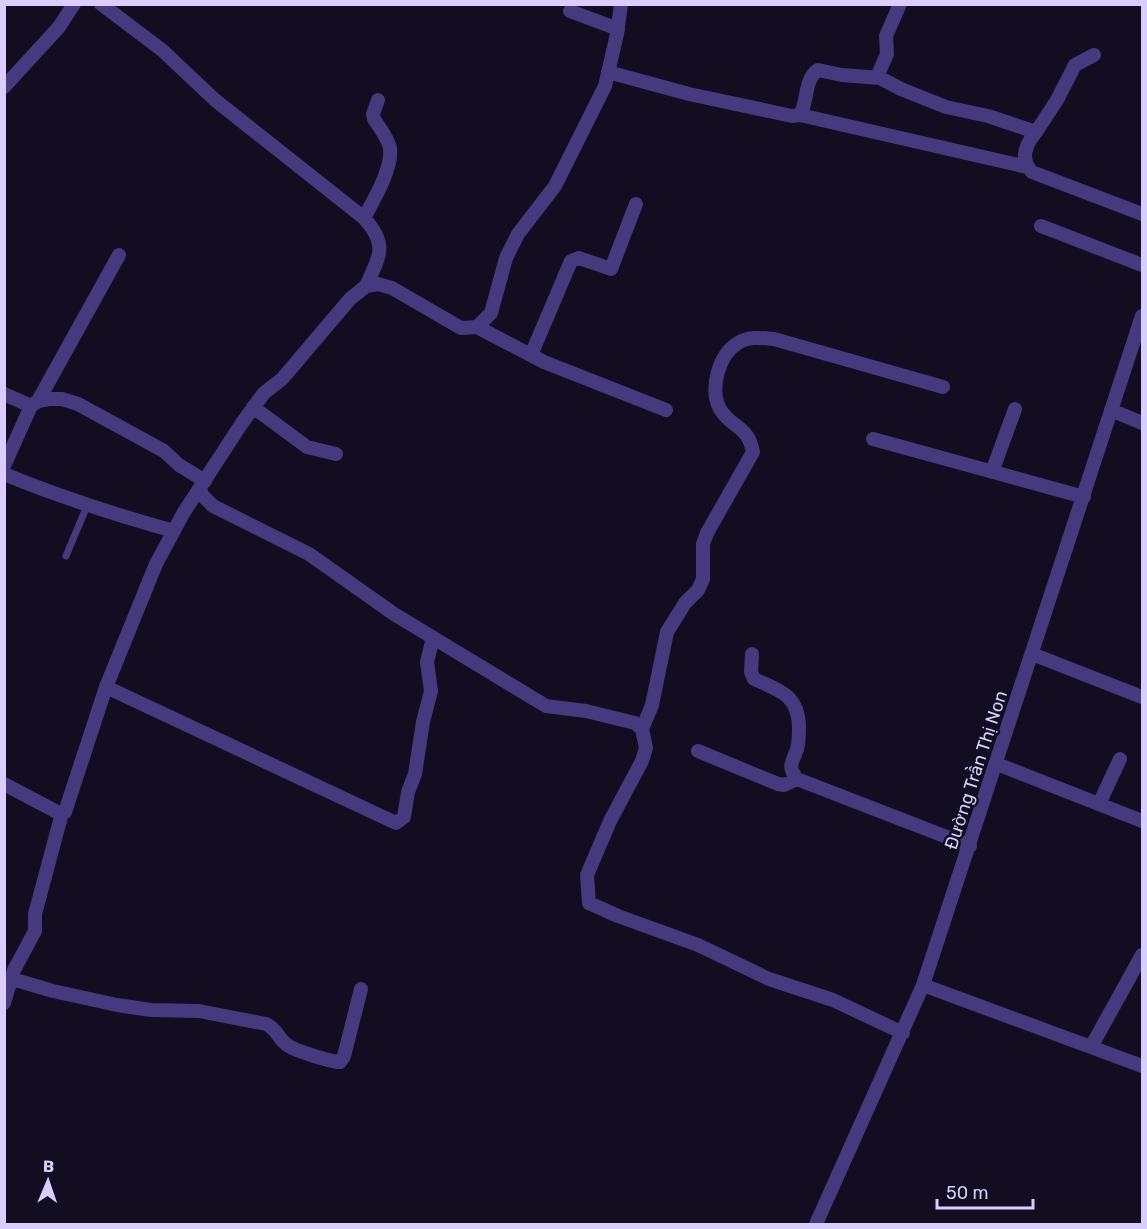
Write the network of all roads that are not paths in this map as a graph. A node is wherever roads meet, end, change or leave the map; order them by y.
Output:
1 (74, 4) edge
2 (101, 4) edge
3 (621, 4) edge
4 (900, 4) edge
5 (570, 11) dead end
6 (618, 29) junction
7 (1094, 55) dead end
8 (608, 72) junction
9 (877, 77) junction
10 (4, 87) edge
11 (378, 100) dead end
12 (800, 115) junction
13 (1036, 132) junction
14 (1027, 167) junction
15 (636, 204) dead end
16 (1143, 214) edge
17 (364, 218) junction
18 (1041, 226) dead end
19 (119, 255) dead end
20 (1143, 265) edge
21 (366, 286) junction
22 (1143, 316) edge
23 (477, 327) junction
24 (531, 355) junction
25 (943, 387) dead end
26 (4, 393) edge
27 (34, 403) junction
28 (253, 407) junction
29 (1015, 409) dead end
30 (666, 410) dead end
31 (1111, 410) junction
32 (1143, 423) edge
33 (873, 439) dead end
34 (336, 454) dead end
35 (4, 466) edge
36 (992, 472) junction
37 (4, 474) edge
38 (202, 484) junction
39 (1084, 497) junction
40 (87, 506) junction
41 (174, 531) junction
42 (66, 556) dead end
43 (433, 638) junction
44 (752, 654) dead end
45 (1032, 654) junction
46 (106, 687) junction
47 (1143, 697) edge
48 (642, 729) junction
49 (698, 751) dead end
50 (1120, 759) dead end
51 (997, 764) junction
52 (797, 779) junction
53 (4, 784) edge
54 (1099, 804) junction
55 (62, 813) junction
56 (1143, 821) edge
57 (970, 846) junction
58 (1143, 956) edge
59 (12, 979) junction
60 (923, 985) junction
61 (362, 989) dead end
62 (4, 1003) edge
63 (903, 1033) junction
64 (1091, 1047) junction
65 (1143, 1066) edge
66 (816, 1224) edge

1 - 10 street
2 - 17 street
3 - 6 street
4 - 9 street
5 - 6 street
6 - 8 street
7 - 13 street
8 - 12 street
8 - 23 street
9 - 12 street
9 - 13 street
11 - 17 street
12 - 14 street
13 - 14 street
14 - 16 street
15 - 24 street
17 - 21 street
18 - 20 street
19 - 27 street
21 - 23 street
21 - 28 street
22 - 31 street, Đường Trần Thị Non
23 - 24 street
24 - 30 street
25 - 48 street
26 - 27 street
27 - 35 street
27 - 38 street
28 - 34 street
28 - 38 street
29 - 36 street
31 - 32 street
31 - 39 street, Đường Trần Thị Non
33 - 36 street
36 - 39 street
37 - 40 street
38 - 41 street
38 - 43 street
39 - 45 street, Đường Trần Thị Non
40 - 41 street
40 - 42 lane
41 - 46 street
43 - 46 street
43 - 48 street
44 - 52 street
45 - 47 street
45 - 51 street, Đường Trần Thị Non
46 - 55 street
48 - 63 street
49 - 52 street
50 - 54 street
51 - 54 street
51 - 57 street, Đường Trần Thị Non
52 - 57 street
53 - 55 street
54 - 56 street
55 - 59 street
57 - 60 street, Đường Trần Thị Non
58 - 64 street
59 - 61 street
59 - 62 street
60 - 63 street, Đường Trần Thị Non
60 - 64 street
63 - 66 street, Đường Trần Thị Non
64 - 65 street

